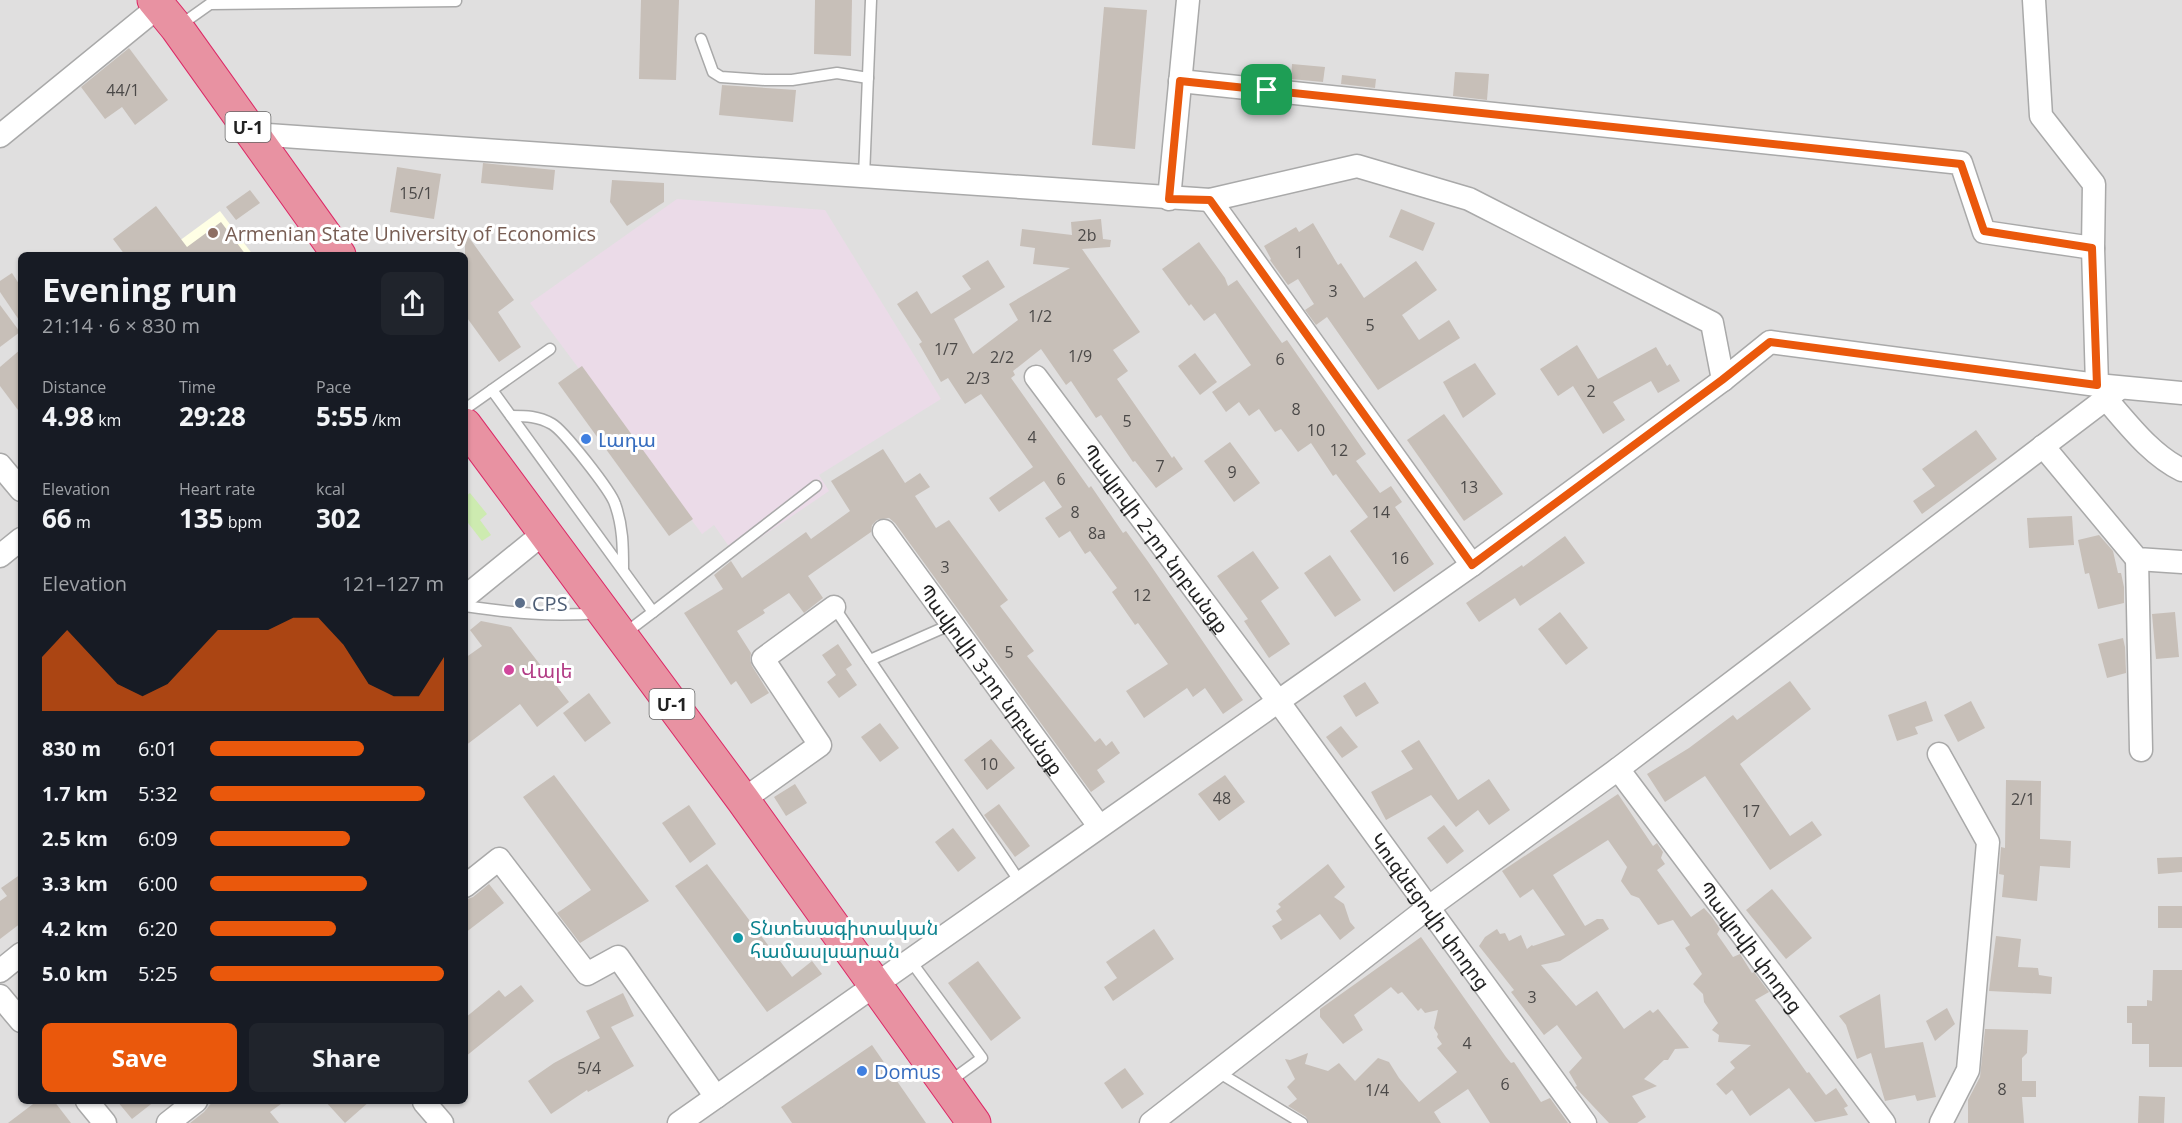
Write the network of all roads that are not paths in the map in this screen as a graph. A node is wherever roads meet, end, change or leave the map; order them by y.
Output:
1 (871, 0) edge
2 (1188, 0) edge
3 (2034, 0) edge
4 (456, 1) edge
5 (163, 11) edge
6 (701, 39) dead end
7 (868, 78) junction
8 (1180, 81) junction
9 (253, 135) junction
10 (0, 136) edge
11 (864, 177) junction
12 (1169, 199) junction
13 (1210, 200) junction
14 (2092, 248) junction
15 (337, 252) edge
16 (550, 350) dead end
17 (1036, 376) dead end
18 (1722, 380) junction
19 (492, 390) junction
20 (2108, 390) junction
21 (2182, 393) edge
22 (468, 407) edge
23 (511, 416) junction
24 (468, 429) edge
25 (2043, 446) junction
26 (0, 465) edge
27 (2182, 471) edge
28 (18, 486) edge
29 (816, 486) dead end
30 (884, 531) dead end
31 (545, 532) junction
32 (18, 541) edge
33 (0, 556) edge
34 (2137, 559) junction
35 (2182, 562) edge
36 (1472, 565) junction
37 (623, 569) junction
38 (468, 595) edge
39 (468, 606) edge
40 (834, 607) joint
41 (653, 612) junction
42 (613, 624) junction
43 (952, 624) junction
44 (870, 660) junction
45 (1278, 701) junction
46 (2141, 750) dead end
47 (1939, 754) dead end
48 (1618, 769) junction
49 (743, 800) junction
50 (1099, 826) junction
51 (1020, 882) junction
52 (468, 884) edge
53 (1429, 908) junction
54 (18, 956) edge
55 (910, 960) junction
56 (0, 971) edge
57 (875, 985) junction
58 (0, 996) edge
59 (18, 1017) edge
60 (1218, 1072) junction
61 (946, 1084) junction
62 (716, 1097) junction
63 (89, 1104) edge
64 (192, 1104) edge
65 (426, 1104) edge
66 (105, 1123) edge
67 (168, 1123) edge
68 (442, 1123) edge
69 (679, 1123) edge
70 (974, 1123) edge
71 (1151, 1123) edge
72 (1302, 1123) edge
73 (1585, 1123) edge
74 (1884, 1123) edge
75 (1941, 1123) edge

1 - 7 lane
2 - 8 street
3 - 14 street
4 - 5 lane
5 - 9 highway, Մ-1
5 - 10 street
6 - 7 lane
7 - 11 lane
8 - 12 street
8 - 14 street
9 - 11 street
9 - 15 highway, Մ-1
11 - 12 street
12 - 13 street
13 - 18 street
13 - 36 street
14 - 20 street
16 - 19 lane
17 - 45 street, Պավլովի 2-րդ նրբանցք
18 - 20 street
18 - 36 street
19 - 22 lane
19 - 23 lane
20 - 21 street
20 - 25 street
20 - 27 street
23 - 37 lane
23 - 37 lane
24 - 31 highway, Մ-1
25 - 34 street
25 - 48 street
26 - 28 street
29 - 41 lane
30 - 43 street, Պավլովի 3-րդ նրբանցք
31 - 38 street
31 - 42 highway, Մ-1
32 - 33 street
34 - 35 street
34 - 46 street
36 - 45 street
37 - 41 lane
39 - 42 lane
40 - 44 lane
40 - 49 street
41 - 42 lane
42 - 49 highway, Մ-1
43 - 44 lane
43 - 50 street, Պավլովի 3-րդ նրբանցք
44 - 51 lane
45 - 50 street
45 - 53 street, Կուզնեցովի փողոց
47 - 75 street
48 - 53 street
48 - 74 street, Պավլովի փողոց
49 - 57 highway, Մ-1
50 - 51 street
51 - 55 street
52 - 62 street
53 - 60 street
53 - 73 street, Կուզնեցովի փողոց
54 - 56 street
55 - 57 street
55 - 61 lane
57 - 61 highway, Մ-1
57 - 62 street
58 - 59 street
60 - 71 street
60 - 72 lane
61 - 70 highway, Մ-1
62 - 69 street
63 - 66 street
64 - 67 street
65 - 68 street

